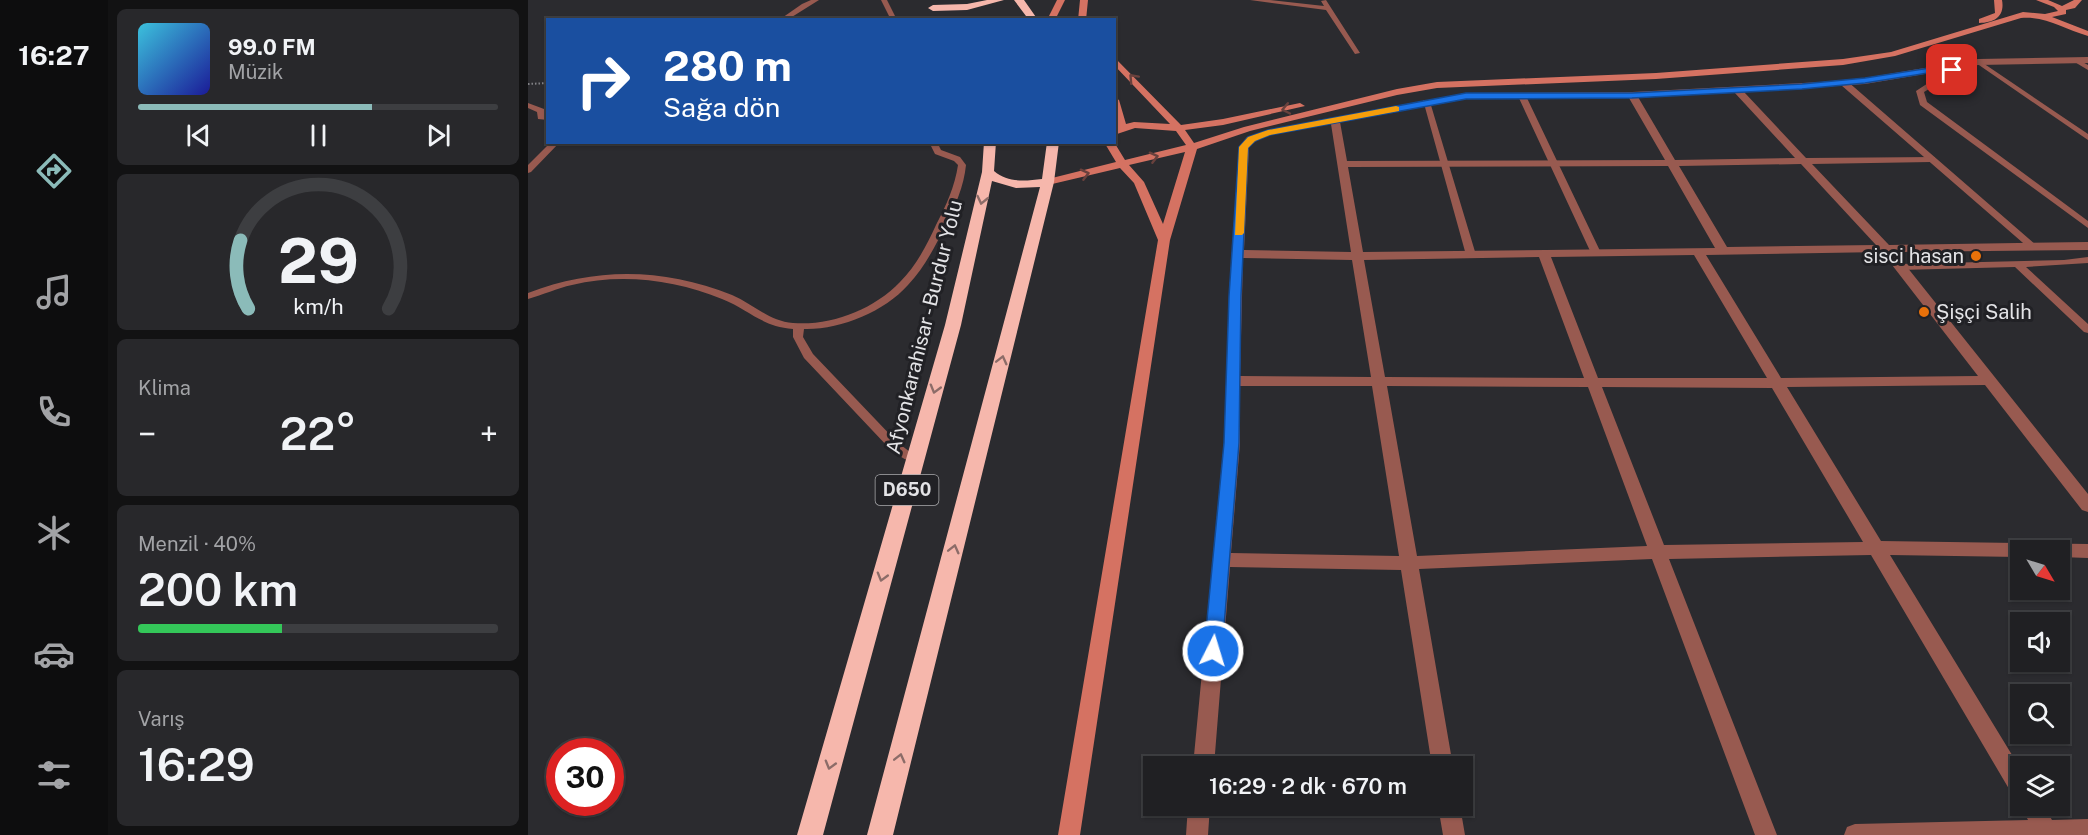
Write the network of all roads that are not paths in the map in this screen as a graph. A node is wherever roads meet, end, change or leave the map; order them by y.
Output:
1 (816, 0) edge
2 (884, 0) edge
3 (926, 0) edge
4 (999, 0) edge
5 (1018, 0) edge
6 (1061, 0) edge
7 (1084, 0) edge
8 (1253, 0) edge
9 (1323, 0) edge
10 (2040, 0) edge
11 (2078, 0) edge
12 (1999, 3) edge
13 (1328, 8) junction
14 (933, 9) junction
15 (2062, 10) junction
16 (2036, 16) junction
17 (785, 18) edge
18 (893, 18) edge
19 (940, 18) edge
20 (1032, 18) edge
21 (1052, 18) edge
22 (1082, 18) edge
23 (2088, 24) edge
24 (2088, 34) edge
25 (1357, 53) dead end
26 (2082, 60) edge
27 (1116, 61) edge
28 (1978, 62) junction
29 (1949, 67) junction
30 (2088, 68) edge
31 (1844, 83) junction
32 (1736, 89) junction
33 (1632, 95) junction
34 (1522, 96) junction
35 (1426, 102) junction
36 (532, 106) edge
37 (546, 118) edge
38 (1335, 121) junction
39 (1117, 128) edge
40 (1179, 128) junction
41 (2088, 138) edge
42 (554, 144) edge
43 (934, 144) edge
44 (990, 144) edge
45 (1053, 144) edge
46 (1110, 144) edge
47 (1192, 147) junction
48 (1931, 159) junction
49 (1803, 161) junction
50 (1554, 163) junction
51 (1672, 163) junction
52 (1122, 164) junction
53 (1342, 164) junction
54 (1444, 164) junction
55 (528, 170) edge
56 (988, 172) junction
57 (1048, 182) junction
58 (2088, 225) edge
59 (1164, 240) junction
60 (2068, 246) junction
61 (2088, 246) edge
62 (2033, 247) junction
63 (1886, 249) junction
64 (1723, 251) junction
65 (1698, 252) junction
66 (1596, 253) junction
67 (1237, 254) junction
68 (1544, 254) junction
69 (1471, 255) junction
70 (1358, 256) junction
71 (2088, 259) edge
72 (2018, 264) junction
73 (1900, 267) junction
74 (528, 296) edge
75 (799, 326) junction
76 (2088, 330) edge
77 (1989, 380) junction
78 (1233, 381) junction
79 (1379, 382) junction
80 (1593, 382) junction
81 (1777, 382) junction
82 (916, 458) junction
83 (2088, 506) edge
84 (1876, 548) junction
85 (2088, 551) edge
86 (1658, 552) junction
87 (1221, 560) junction
88 (1409, 563) junction
89 (1204, 756) edge
90 (1441, 756) edge
91 (2010, 770) edge
92 (1198, 816) edge
93 (1451, 816) edge
94 (2038, 816) edge
95 (2088, 830) edge
96 (2048, 833) edge
97 (810, 835) edge
98 (880, 835) edge
99 (1069, 835) edge
100 (1197, 835) edge
101 (1454, 835) edge
102 (1766, 835) edge
103 (1855, 835) edge

1 - 17 lane
2 - 18 lane
3 - 14 highway
4 - 14 highway
5 - 20 highway
6 - 21 main road
7 - 22 main road
8 - 13 lane
9 - 13 lane
10 - 15 main road
11 - 15 main road
12 - 16 main road
12 -> 40 main road
13 - 25 lane
14 - 19 highway
15 - 16 main road
15 - 23 main road
16 - 24 main road
16 - 47 main road
26 - 28 street
26 - 30 lane
40 -> 27 main road
28 - 29 street
28 - 41 lane
29 - 31 street
29 - 58 lane
31 - 32 street
31 - 48 lane
32 - 33 street
32 - 49 street
33 - 34 street
33 - 51 street
34 - 35 street
34 - 50 lane
35 - 38 street
35 - 54 lane
36 - 37 lane
38 - 53 street
38 - 67 street
39 - 40 main road
40 - 47 main road
42 - 55 lane
43 - 75 lane
44 - 56 highway, Afyonkarahisar - Burdur Yolu / D650
45 - 57 highway, D650
46 - 52 main road
52 -> 47 main road
47 - 59 main road
48 - 49 street
48 - 62 lane
49 - 51 street
49 - 63 street
50 - 51 street
50 - 54 street
50 - 66 lane
51 - 64 street
57 -> 52 main road
52 - 59 main road
53 - 54 street
53 - 70 street
54 - 69 lane
56 - 57 highway
56 -> 82 highway, Afyonkarahisar - Burdur Yolu / D650
98 -> 57 highway, D650
59 - 99 main road
60 - 61 street
60 - 62 street
60 - 71 lane
62 - 63 street
63 - 64 street
63 - 73 street
64 - 65 street
65 - 66 street
65 - 81 street
66 - 68 street
67 - 70 street
67 - 78 street
68 - 69 street
68 - 80 street
69 - 70 street
70 - 79 street
71 - 72 lane
72 - 73 lane
72 - 76 lane
73 - 77 street
74 - 75 lane
75 - 82 lane
77 - 81 street
77 - 83 street
78 - 79 street
78 - 87 street
79 - 80 street
79 - 88 street
80 - 81 street
80 - 86 street
81 - 84 street
82 -> 97 highway, Afyonkarahisar - Burdur Yolu / D650
84 - 85 street
84 - 86 street
84 - 91 street
86 - 88 street
86 - 102 street
87 - 88 street
87 - 89 street
88 - 90 street
92 - 100 street
93 - 101 street
94 - 96 street
95 - 96 street
96 - 103 street

